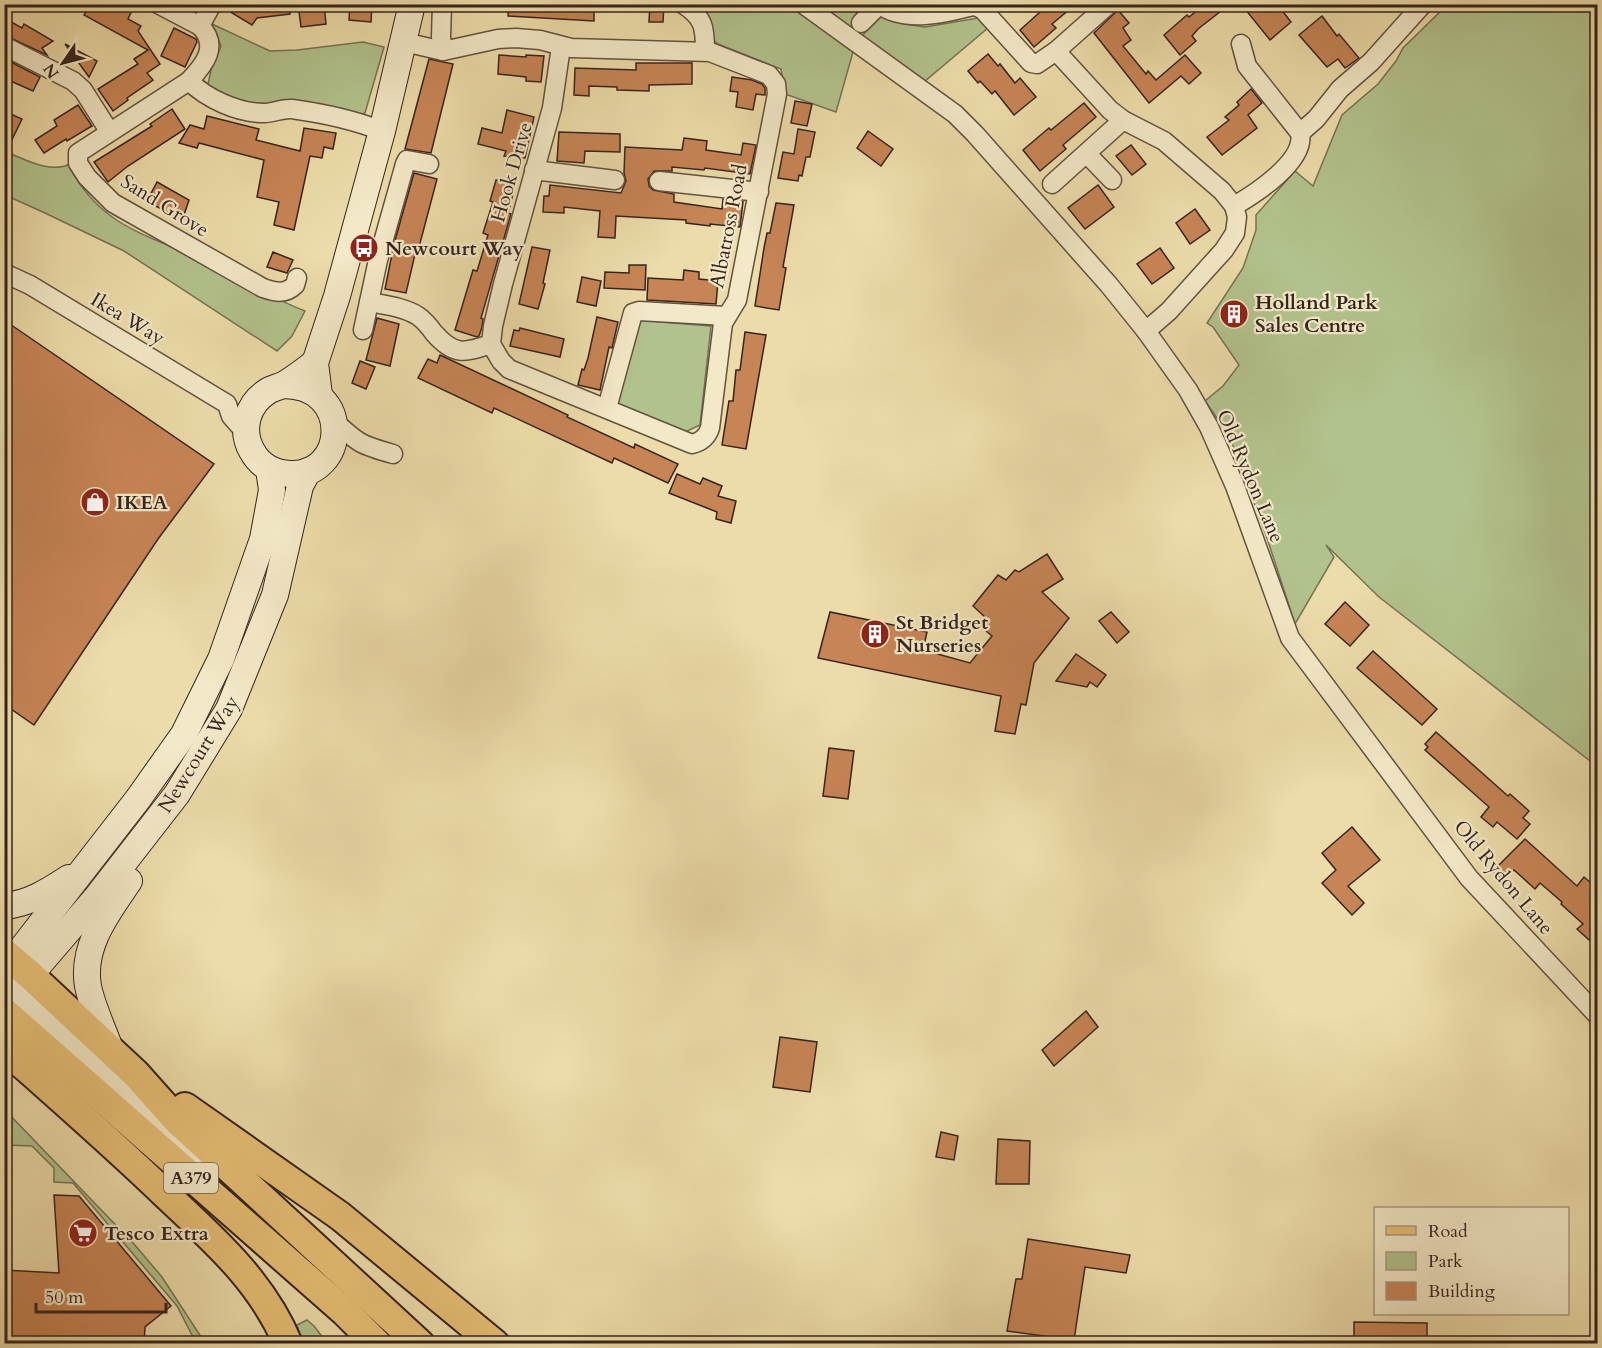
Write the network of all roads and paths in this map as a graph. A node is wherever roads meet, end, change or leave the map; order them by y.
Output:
1 (158, 4) edge
2 (212, 4) edge
3 (412, 4) edge
4 (442, 4) edge
5 (683, 4) edge
6 (803, 4) edge
7 (1109, 4) edge
8 (1424, 4) edge
9 (880, 5) edge
10 (978, 6) edge
11 (861, 23) dead end
12 (200, 26) junction
13 (404, 42) junction
14 (1241, 44) dead end
15 (4, 46) edge
16 (561, 47) junction
17 (443, 51) junction
18 (705, 51) junction
19 (1056, 51) junction
20 (189, 81) junction
21 (1123, 120) junction
22 (109, 131) junction
23 (382, 131) junction
24 (1300, 133) junction
25 (1087, 154) junction
26 (429, 164) dead end
27 (534, 170) junction
28 (615, 180) dead end
29 (1112, 180) dead end
30 (659, 181) dead end
31 (1052, 184) dead end
32 (759, 192) junction
33 (1234, 206) junction
34 (4, 273) edge
35 (297, 278) dead end
36 (369, 302) junction
37 (726, 316) junction
38 (363, 330) dead end
39 (1146, 331) junction
40 (490, 344) junction
41 (315, 363) junction
42 (283, 385) junction
43 (319, 396) junction
44 (258, 398) junction
45 (226, 404) junction
46 (607, 408) junction
47 (334, 421) junction
48 (245, 432) junction
49 (363, 446) junction
50 (330, 451) junction
51 (393, 454) dead end
52 (269, 469) junction
53 (308, 471) junction
54 (177, 794) junction
55 (86, 867) junction
56 (4, 906) edge
57 (13, 972) edge
58 (4, 1012) edge
59 (1598, 1016) edge
60 (4, 1048) edge
61 (111, 1052) junction
62 (136, 1074) junction
63 (279, 1255) junction
64 (288, 1344) edge
65 (377, 1344) edge
66 (420, 1344) edge
67 (495, 1344) edge

1 - 12 street
2 - 12 street
3 - 13 street
4 - 17 street
5 - 18 street
6 - 39 street, Old Rydon Lane
7 - 19 street
8 - 24 street
9 - 10 street
9 - 11 street
10 - 19 street
12 - 20 street, Sand Grove
13 - 17 street, Albatross Road
13 - 23 street
14 - 24 street
15 - 22 street
16 - 17 street, Albatross Road
16 - 18 street, Albatross Road
16 - 27 street, Hook Drive
18 - 32 street, Albatross Road
19 - 21 street
20 - 22 street, Sand Grove
20 - 23 street
21 - 25 street
21 - 33 street
22 - 35 street, Sand Grove
23 - 41 street
24 - 33 street
25 - 29 street
25 - 31 street
26 - 36 street
27 - 28 street
27 - 40 street, Hook Drive
30 - 32 street
32 - 37 street, Albatross Road
33 - 39 street
34 - 45 street, Ikea Way
36 - 38 street
36 - 40 street
37 - 46 street
37 - 46 street, Albatross Road
39 - 59 street, Old Rydon Lane
40 - 46 street
41 - 42 street
41 - 43 street
42 - 43 street
42 - 44 street
43 - 47 street
44 - 45 street
44 - 48 street
45 - 48 street, Ikea Way
47 - 49 street
47 - 50 street
48 - 52 street
49 - 50 street
49 - 51 street
50 - 53 street
52 - 53 street
52 - 55 street, Newcourt Way
53 - 54 street, Newcourt Way
54 - 57 street, Newcourt Way
54 - 61 street
55 - 56 street
55 - 57 street, Newcourt Way
57 - 61 main road, A379
57 - 63 street
58 - 63 main road, A379
60 - 64 main road
61 - 62 main road, A379
62 - 66 main road, A379
62 - 67 main road, A379
63 - 65 main road, A379

